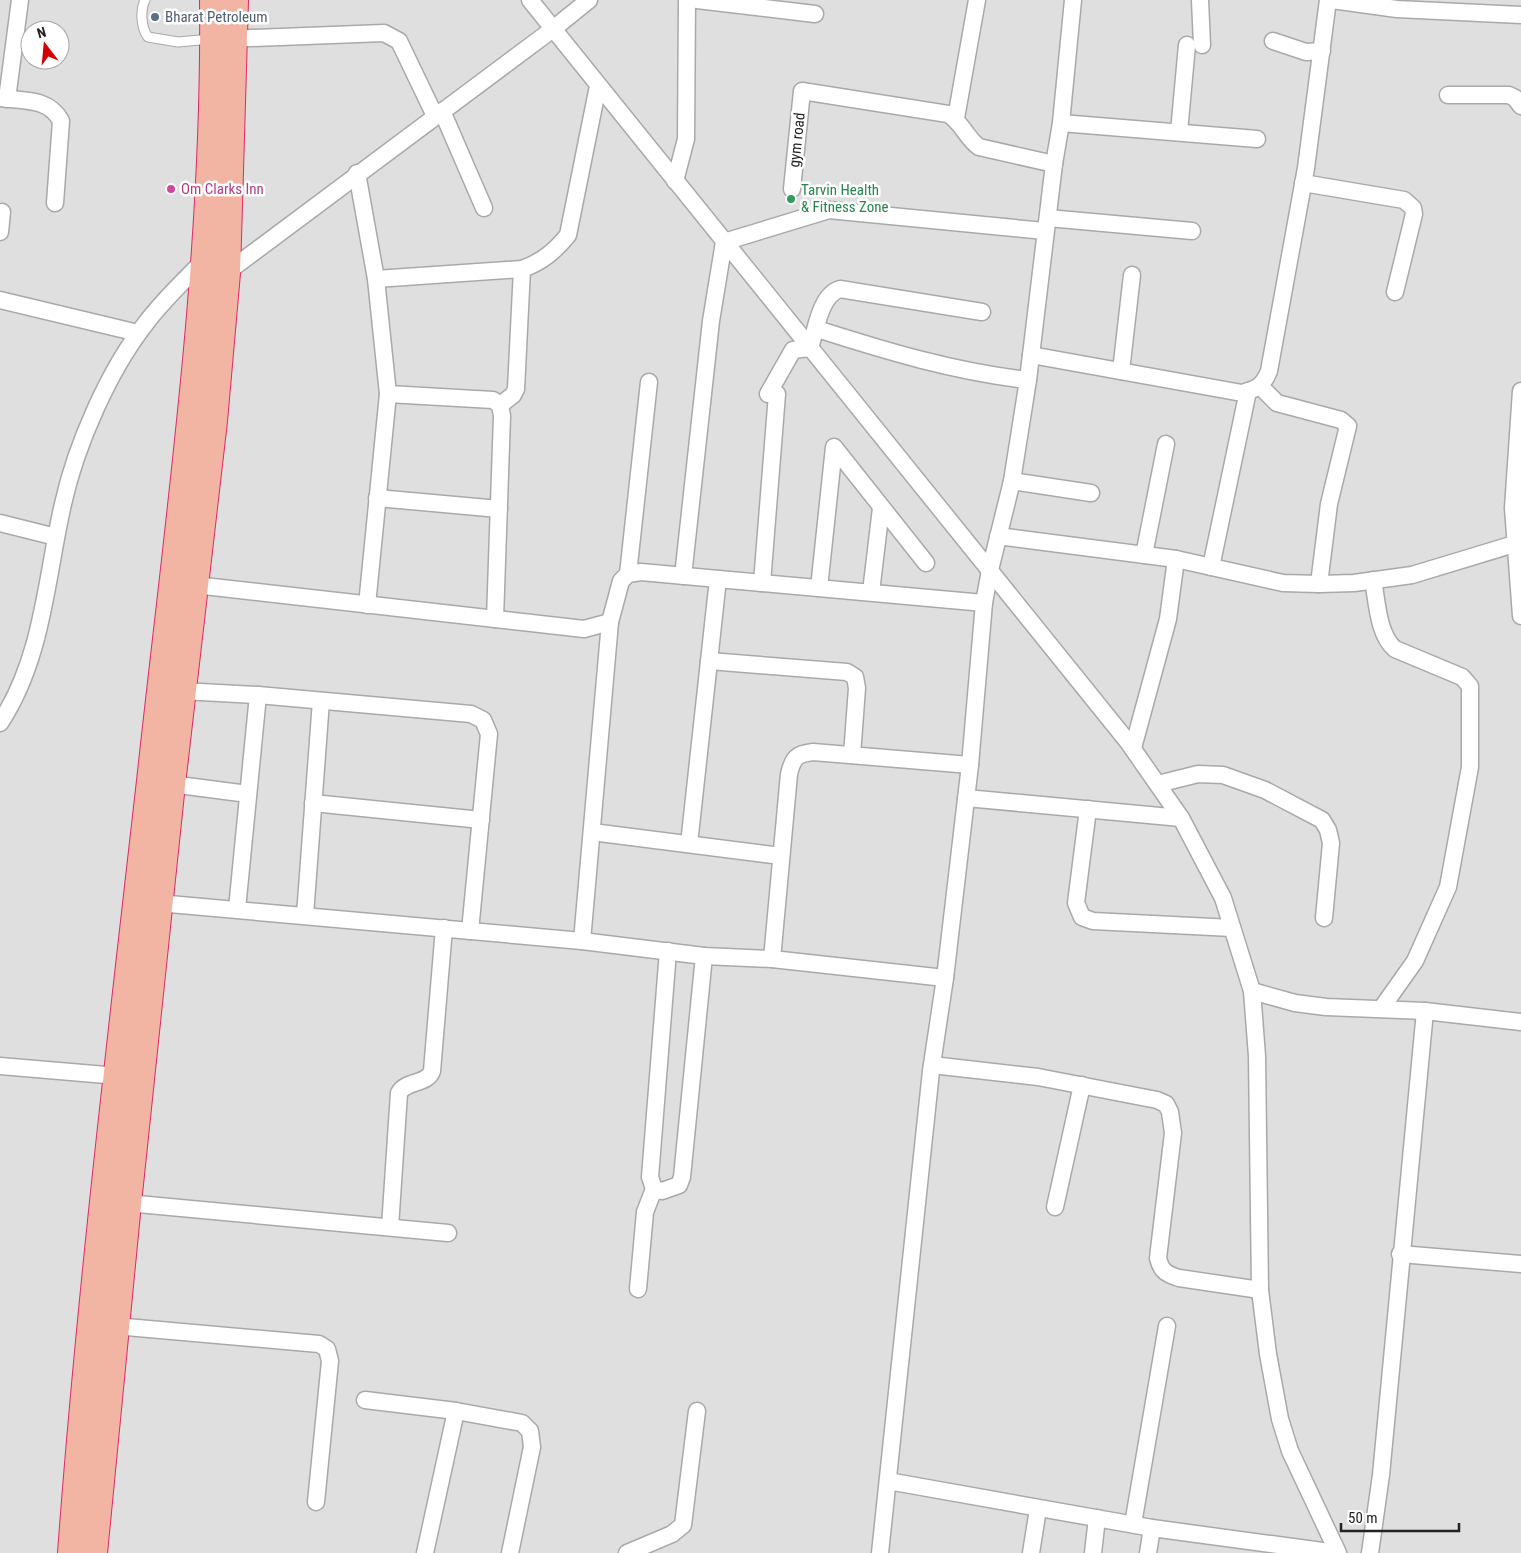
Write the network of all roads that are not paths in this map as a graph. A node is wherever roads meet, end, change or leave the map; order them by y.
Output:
1 (20, 0) edge
2 (144, 0) edge
3 (214, 0) edge
4 (234, 0) edge
5 (530, 0) edge
6 (589, 0) edge
7 (687, 0) edge
8 (697, 0) edge
9 (977, 0) edge
10 (1073, 0) edge
11 (1200, 0) edge
12 (1330, 0) edge
13 (815, 14) dead end
14 (1521, 15) edge
15 (553, 29) junction
16 (222, 39) junction
17 (1273, 41) dead end
18 (1322, 51) junction
19 (598, 86) junction
20 (1448, 95) dead end
21 (3, 98) edge
22 (1521, 106) edge
23 (439, 113) junction
24 (956, 118) junction
25 (1061, 123) junction
26 (1179, 132) junction
27 (1257, 138) dead end
28 (1054, 164) junction
29 (357, 173) junction
30 (675, 181) junction
31 (1303, 183) junction
32 (792, 189) dead end
33 (55, 203) dead end
34 (484, 208) dead end
35 (2, 212) dead end
36 (1047, 225) junction
37 (1192, 231) dead end
38 (0, 232) edge
39 (724, 242) junction
40 (216, 265) junction
41 (522, 269) junction
42 (1132, 275) dead end
43 (376, 279) junction
44 (1395, 292) dead end
45 (0, 300) edge
46 (982, 312) dead end
47 (817, 329) junction
48 (138, 333) junction
49 (810, 348) junction
50 (1031, 355) junction
51 (1122, 371) junction
52 (1028, 380) junction
53 (649, 382) dead end
54 (1254, 388) junction
55 (1521, 390) edge
56 (388, 394) junction
57 (500, 405) junction
58 (1166, 444) dead end
59 (1012, 480) junction
60 (1091, 493) dead end
61 (377, 498) junction
62 (881, 508) junction
63 (499, 509) junction
64 (0, 523) edge
65 (998, 536) junction
66 (56, 537) junction
67 (1518, 544) edge
68 (1144, 555) junction
69 (1176, 560) junction
70 (926, 563) dead end
71 (1211, 567) junction
72 (990, 570) junction
73 (628, 574) junction
74 (684, 576) junction
75 (718, 579) junction
76 (1373, 580) junction
77 (762, 583) junction
78 (1319, 584) junction
79 (195, 585) junction
80 (819, 588) junction
81 (871, 592) junction
82 (984, 602) junction
83 (367, 605) junction
84 (1521, 616) edge
85 (494, 619) junction
86 (610, 622) junction
87 (709, 661) junction
88 (182, 691) junction
89 (258, 695) junction
90 (320, 701) junction
91 (0, 723) edge
92 (1133, 748) junction
93 (852, 755) junction
94 (970, 764) junction
95 (171, 784) junction
96 (1158, 784) junction
97 (248, 794) junction
98 (966, 798) junction
99 (313, 803) junction
100 (1088, 810) junction
101 (1181, 818) junction
102 (481, 820) junction
103 (592, 832) junction
104 (689, 844) junction
105 (781, 856) junction
106 (158, 903) junction
107 (237, 909) junction
108 (305, 915) junction
109 (1324, 918) dead end
110 (444, 928) junction
111 (1232, 928) junction
112 (470, 931) junction
113 (582, 941) junction
114 (668, 951) junction
115 (704, 956) junction
116 (772, 959) junction
117 (945, 978) junction
118 (1252, 991) junction
119 (1381, 1009) junction
120 (1425, 1011) junction
121 (1521, 1022) edge
122 (932, 1065) junction
123 (0, 1066) edge
124 (118, 1076) junction
125 (1082, 1086) junction
126 (654, 1189) junction
127 (126, 1203) junction
128 (1055, 1207) dead end
129 (390, 1227) junction
130 (448, 1232) dead end
131 (1400, 1254) junction
132 (1521, 1264) edge
133 (638, 1289) dead end
134 (1260, 1290) junction
135 (114, 1326) junction
136 (1166, 1326) dead end
137 (365, 1400) dead end
138 (456, 1411) junction
139 (697, 1411) dead end
140 (888, 1481) junction
141 (316, 1502) dead end
142 (1038, 1509) junction
143 (1097, 1518) junction
144 (1133, 1524) junction
145 (1152, 1528) junction
146 (1253, 1548) edge
147 (72, 1553) edge
148 (93, 1553) edge
149 (425, 1553) edge
150 (510, 1553) edge
151 (628, 1553) edge
152 (880, 1553) edge
153 (1031, 1553) edge
154 (1093, 1553) edge
155 (1148, 1553) edge
156 (1337, 1553) edge
157 (1370, 1553) edge

1 - 21 street
2 - 16 lane
3 - 16 highway
4 - 16 highway
5 - 15 street
6 - 15 street
7 - 30 street
8 - 13 street
9 - 24 street
10 - 25 street
11 - 26 street
12 - 14 street
12 - 18 street
15 - 19 street
15 - 23 street
16 - 23 street
16 - 40 highway
17 - 18 street
18 - 31 street
19 - 30 street
19 - 41 street
20 - 22 street
21 - 33 street
23 - 29 street
23 - 34 street
24 - 28 street
24 - 32 street, gym road
25 - 26 street
25 - 28 street
26 - 27 street
28 - 36 street
29 - 40 street
29 - 43 street
30 - 39 street
31 - 44 street
31 - 54 street
35 - 38 street
36 - 37 street
36 - 39 street
36 - 50 street
39 - 49 street
39 - 74 street
40 - 48 street
40 - 79 highway
40 - 124 highway
41 - 43 street
41 - 57 street
42 - 51 street
43 - 56 street
45 - 48 street
46 - 47 street
47 - 49 street
47 - 52 street
48 - 66 street
49 - 72 street
49 - 77 street
50 - 51 street
50 - 52 street
51 - 54 street
52 - 59 street
53 - 73 street
54 - 71 street
54 - 78 street
55 - 67 street
56 - 57 street
56 - 61 street
57 - 63 street
58 - 68 street
59 - 60 street
59 - 65 street
61 - 63 street
61 - 83 street
62 - 70 street
62 - 80 street
62 - 81 street
63 - 85 street
64 - 66 street
65 - 68 street
65 - 72 street
66 - 91 street
67 - 76 street
67 - 84 street
68 - 69 street
69 - 71 street
69 - 92 street
71 - 78 street
72 - 82 street
72 - 92 street
73 - 74 street
73 - 86 street
74 - 75 street
75 - 77 street
75 - 87 street
76 - 78 street
76 - 119 street
77 - 80 street
79 - 83 street
79 - 88 highway
80 - 81 street
81 - 82 street
82 - 94 street
83 - 85 street
85 - 86 street
86 - 103 street
87 - 93 street
87 - 104 street
88 - 89 street
88 - 95 highway
89 - 90 street
89 - 97 street
90 - 99 street
90 - 102 street
92 - 96 street
93 - 94 street
93 - 105 street
94 - 98 street
95 - 97 street
95 - 106 highway
96 - 101 street
96 - 109 street
97 - 107 street
98 - 100 street
98 - 117 street
99 - 102 street
99 - 108 street
100 - 101 street
100 - 111 street
101 - 111 street
102 - 112 street
103 - 104 street
103 - 113 street
104 - 105 street
105 - 116 street
106 - 107 street
106 - 127 highway
107 - 108 street
108 - 110 street
110 - 112 street
110 - 129 street
111 - 118 street
112 - 113 street
113 - 114 street
114 - 115 street
114 - 126 street
115 - 116 street
115 - 126 street
116 - 117 street
117 - 122 street
118 - 119 street
118 - 134 street
119 - 120 street
120 - 121 street
120 - 131 street
122 - 125 street
122 - 140 street
123 - 124 street
124 - 147 highway
125 - 128 street
125 - 134 street
126 - 133 street
127 - 129 street
127 - 135 highway
129 - 130 street
131 - 132 street
131 - 157 street
134 - 156 street
135 - 141 street
135 - 148 highway
136 - 144 street
137 - 138 street
138 - 149 street
138 - 150 street
139 - 151 street
140 - 142 street
140 - 152 street
142 - 143 street
142 - 153 street
143 - 144 street
143 - 154 street
144 - 145 street
145 - 146 street
145 - 155 street
146 - 156 street

